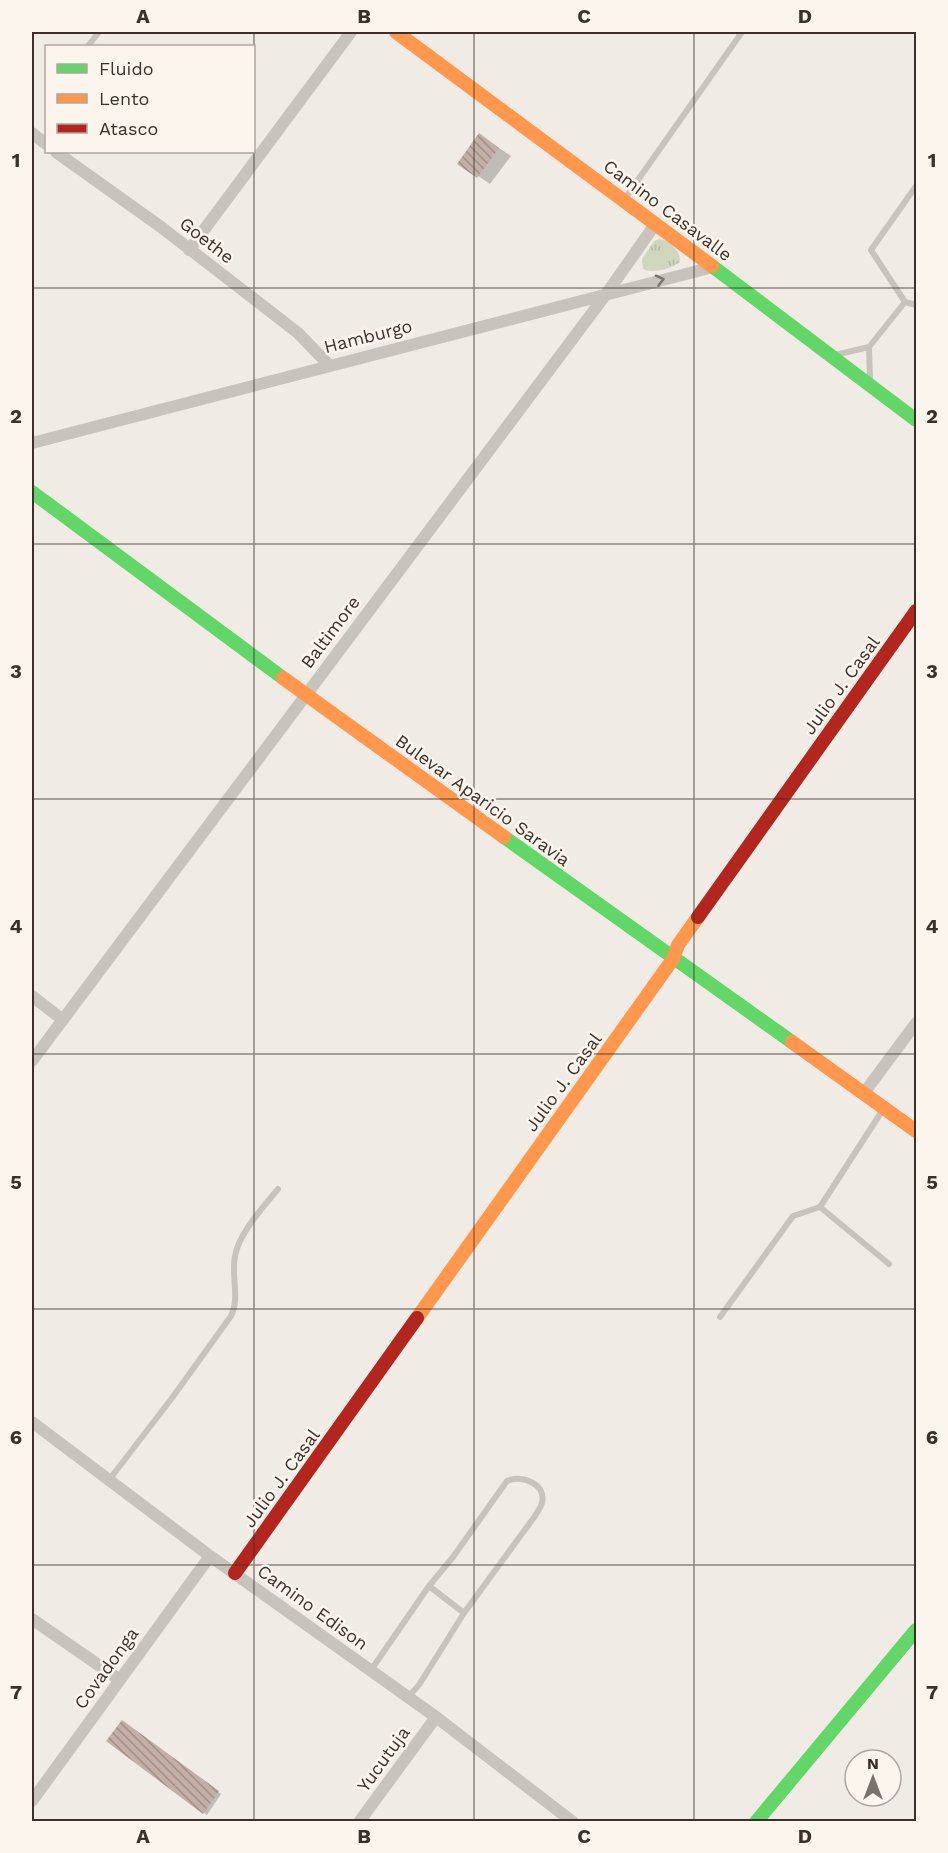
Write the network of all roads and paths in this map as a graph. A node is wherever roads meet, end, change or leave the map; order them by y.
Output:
1 (99, 32) edge
2 (351, 32) edge
3 (396, 32) edge
4 (741, 32) edge
5 (89, 45) edge
6 (32, 134) edge
7 (45, 143) edge
8 (58, 153) edge
9 (916, 186) edge
10 (624, 200) junction
11 (656, 223) junction
12 (189, 250) junction
13 (714, 267) junction
14 (607, 293) junction
15 (905, 302) junction
16 (916, 305) edge
17 (869, 347) junction
18 (831, 356) junction
19 (329, 365) junction
20 (871, 385) junction
21 (916, 420) edge
22 (32, 443) edge
23 (32, 492) edge
24 (916, 611) edge
25 (306, 695) junction
26 (673, 959) junction
27 (32, 996) edge
28 (63, 1020) junction
29 (916, 1023) edge
30 (32, 1061) edge
31 (864, 1093) junction
32 (884, 1108) junction
33 (916, 1131) edge
34 (278, 1189) dead end
35 (820, 1207) junction
36 (889, 1264) dead end
37 (720, 1317) dead end
38 (33, 1425) edge
39 (109, 1480) junction
40 (210, 1556) junction
41 (235, 1573) junction
42 (429, 1586) junction
43 (464, 1613) junction
44 (32, 1619) edge
45 (916, 1630) edge
46 (371, 1670) junction
47 (120, 1680) junction
48 (408, 1696) junction
49 (436, 1717) junction
50 (32, 1801) edge
51 (359, 1821) edge
52 (573, 1821) edge
53 (756, 1821) edge

1 - 5 lane
2 - 12 street
3 - 10 street, Camino Casavalle
4 - 10 lane
6 - 7 street
8 - 12 street, Goethe
9 - 15 lane
10 - 11 street, Camino Casavalle
11 - 13 street, Camino Casavalle
11 - 14 street, Baltimore
12 - 19 street, Goethe
14 -> 13 street, Hamburgo
13 - 18 street, Camino Casavalle
14 - 19 street, Hamburgo
14 - 25 street, Baltimore
15 - 16 lane
15 - 17 lane
17 - 18 lane
17 - 20 lane
18 - 20 street, Camino Casavalle
19 - 22 street, Hamburgo
20 - 21 street, Camino Casavalle
23 - 25 street, Bulevar Aparicio Saravia
24 - 26 street, Julio J. Casal
25 - 26 street, Bulevar Aparicio Saravia
25 - 28 street, Baltimore
26 - 31 street, Bulevar Aparicio Saravia
26 - 41 street, Julio J. Casal
27 - 28 street
28 - 30 street, Baltimore
29 - 31 street
31 - 32 street, Bulevar Aparicio Saravia
32 - 33 street, Bulevar Aparicio Saravia
32 - 35 lane
34 - 39 lane
35 - 36 lane
35 - 37 lane
38 - 39 street, Camino Edison
39 - 40 street, Camino Edison
40 - 41 street, Camino Edison
40 - 47 street, Covadonga
41 - 46 street, Camino Edison
42 - 43 lane
42 - 43 lane
42 - 46 lane
43 - 48 lane
44 - 47 street
45 - 53 street
46 - 48 street, Camino Edison
47 - 50 street, Covadonga
48 - 49 street, Camino Edison
49 - 51 street, Yucutuja
49 - 52 street, Camino Edison

